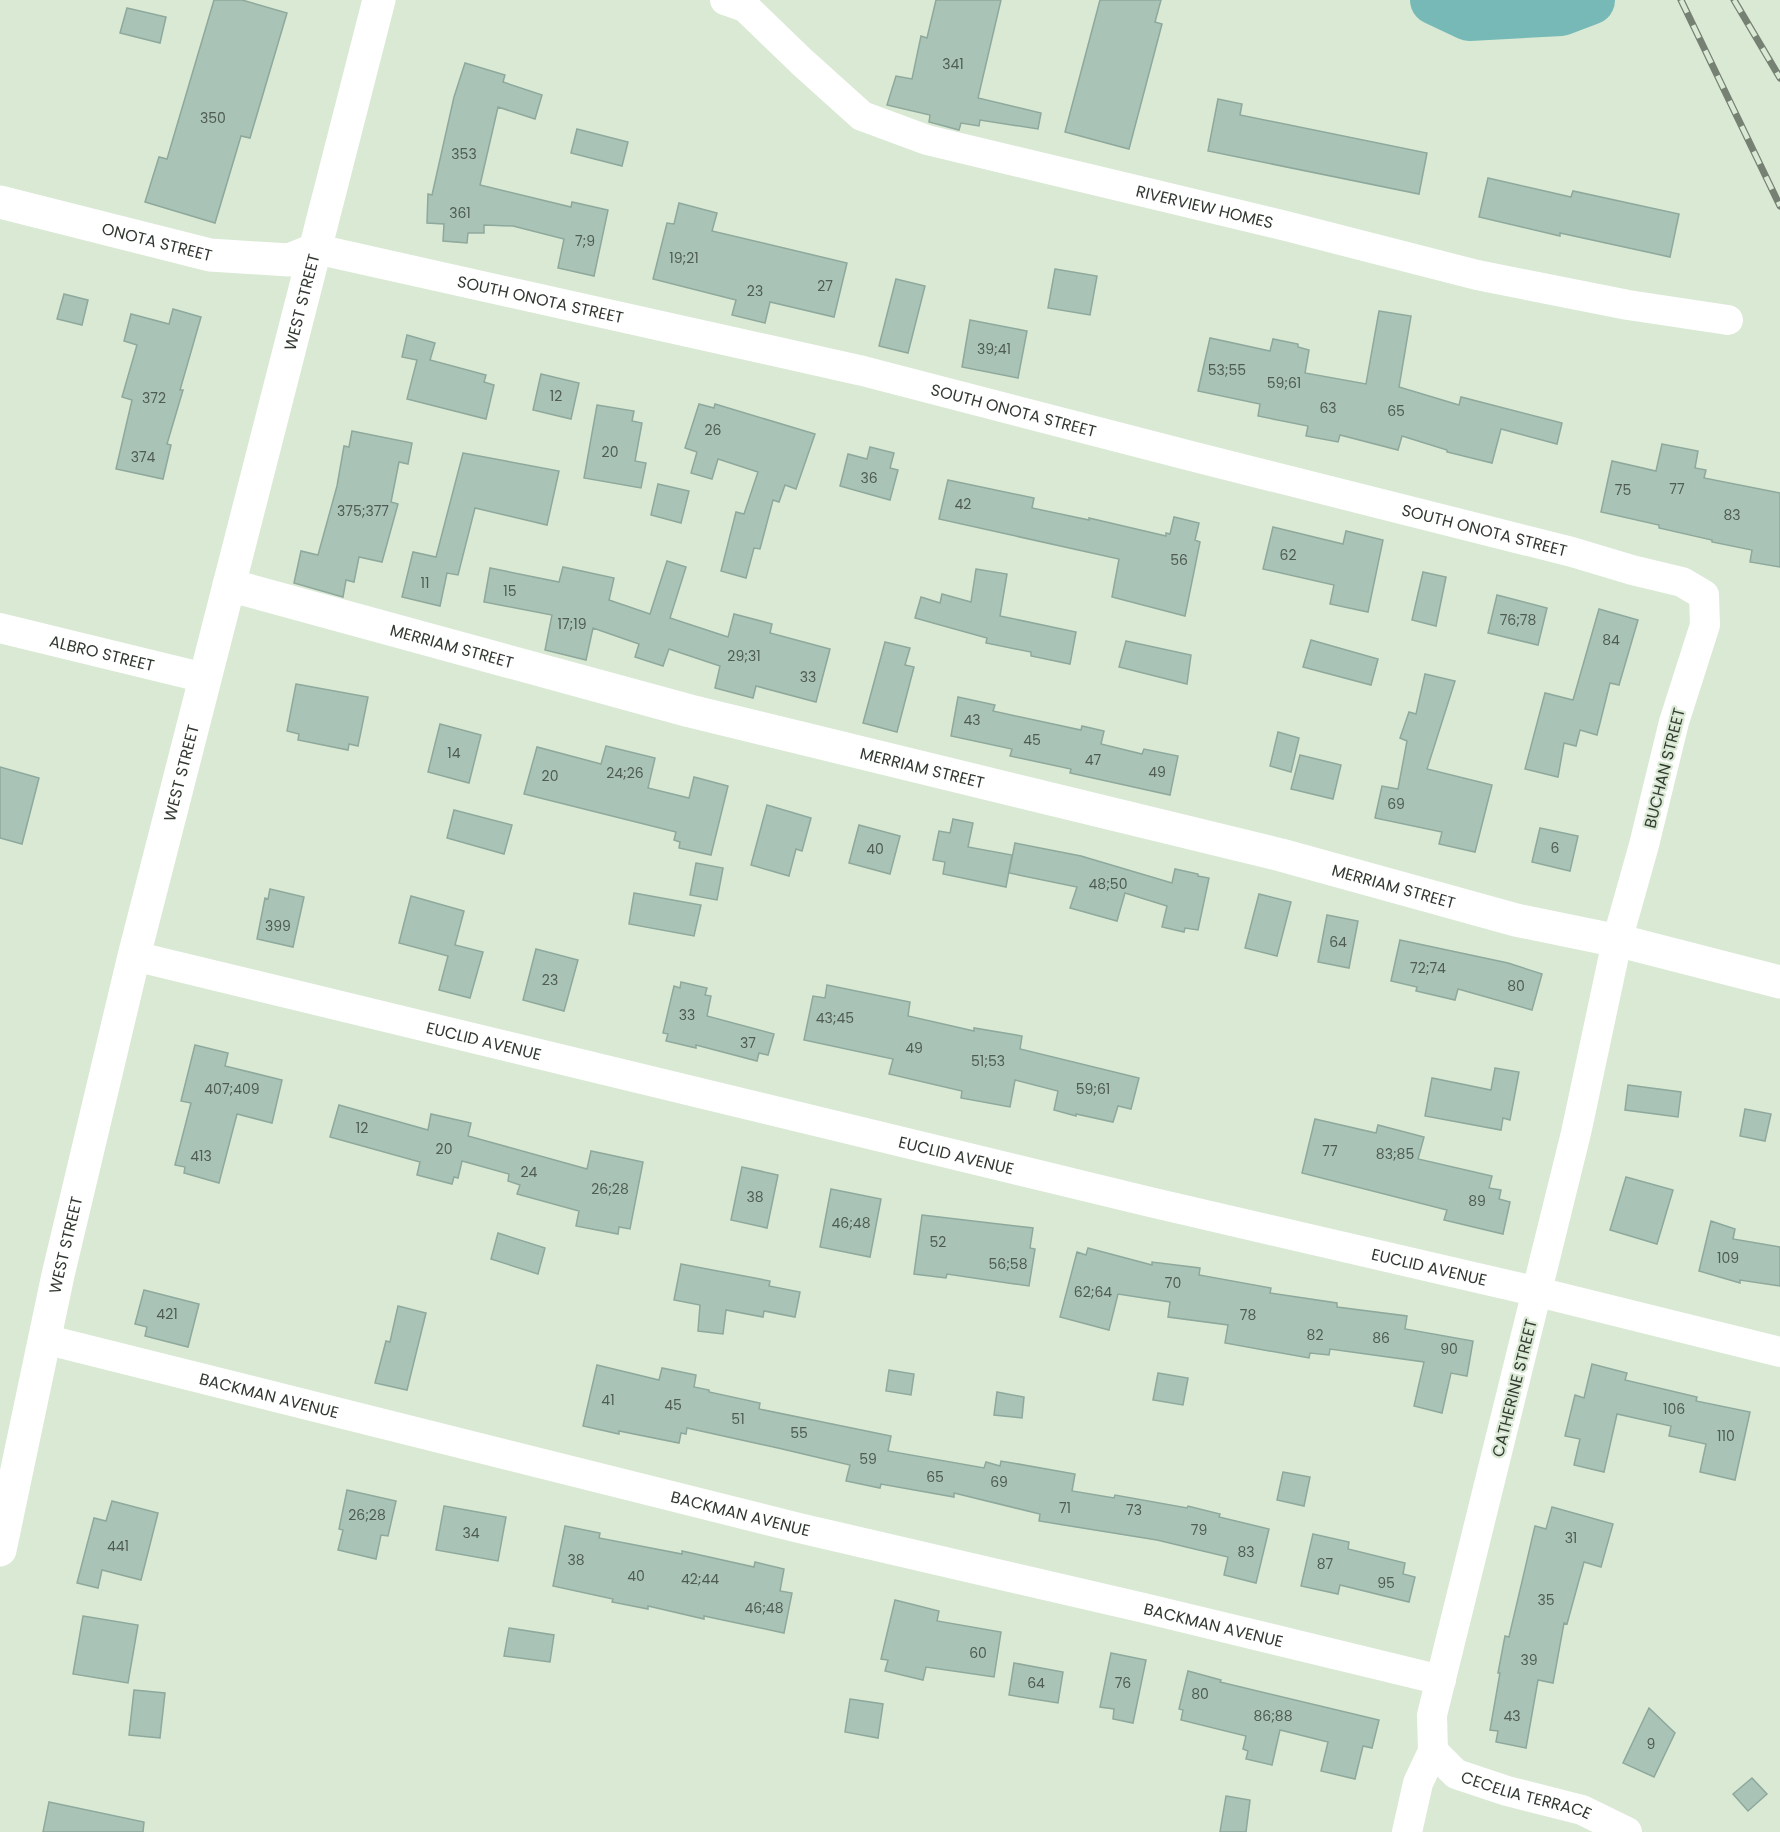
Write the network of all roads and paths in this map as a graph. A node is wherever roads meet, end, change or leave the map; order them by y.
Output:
1 (379, 0) edge
2 (725, 0) edge
3 (0, 202) edge
4 (316, 249) junction
5 (1728, 320) dead end
6 (229, 585) junction
7 (1704, 595) joint
8 (0, 628) edge
9 (205, 678) junction
10 (1617, 941) junction
11 (134, 956) junction
12 (1780, 982) edge
13 (1538, 1292) junction
14 (44, 1339) junction
15 (1780, 1352) edge
16 (0, 1550) edge
17 (1441, 1680) junction
18 (1433, 1751) junction
19 (1407, 1832) edge
20 (1628, 1832) edge

1 - 4 street, WEST STREET
2 - 5 street, RIVERVIEW HOMES
3 - 4 street, ONOTA STREET
4 - 6 street, WEST STREET
4 - 7 street, SOUTH ONOTA STREET
6 - 9 street, WEST STREET
6 - 10 street, MERRIAM STREET
7 - 10 street, BUCHAN STREET
8 - 9 street, ALBRO STREET
9 - 11 street, WEST STREET
10 - 12 street, MERRIAM STREET
10 - 13 street, CATHERINE STREET
11 - 13 street, EUCLID AVENUE
11 - 14 street, WEST STREET
13 - 15 street, EUCLID AVENUE
13 - 17 street, CATHERINE STREET
14 - 16 street, WEST STREET
14 - 17 street, BACKMAN AVENUE
17 - 18 street, CATHERINE STREET
18 - 19 street, CATHERINE STREET
18 - 20 street, CECELIA TERRACE

